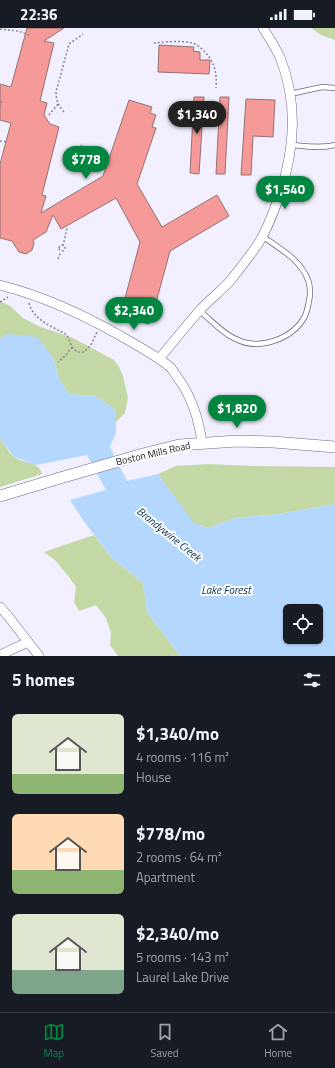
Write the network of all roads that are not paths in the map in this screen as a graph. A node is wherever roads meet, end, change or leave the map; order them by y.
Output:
1 (263, 28) edge
2 (335, 88) edge
3 (290, 94) junction
4 (291, 145) junction
5 (335, 145) edge
6 (262, 236) junction
7 (0, 285) edge
8 (200, 311) junction
9 (159, 359) junction
10 (202, 443) junction
11 (335, 447) edge
12 (0, 496) edge
13 (0, 607) edge
14 (28, 642) junction
15 (0, 655) edge
16 (39, 656) edge

1 - 3 street
2 - 3 lane
3 - 4 street
4 - 5 lane
4 - 6 street
6 - 8 street
6 - 8 lane
7 - 9 street
8 - 9 street
9 - 10 street
10 - 11 street, Boston Mills Road
10 - 12 street, Boston Mills Road
13 - 14 street
14 - 15 street
14 - 16 street

